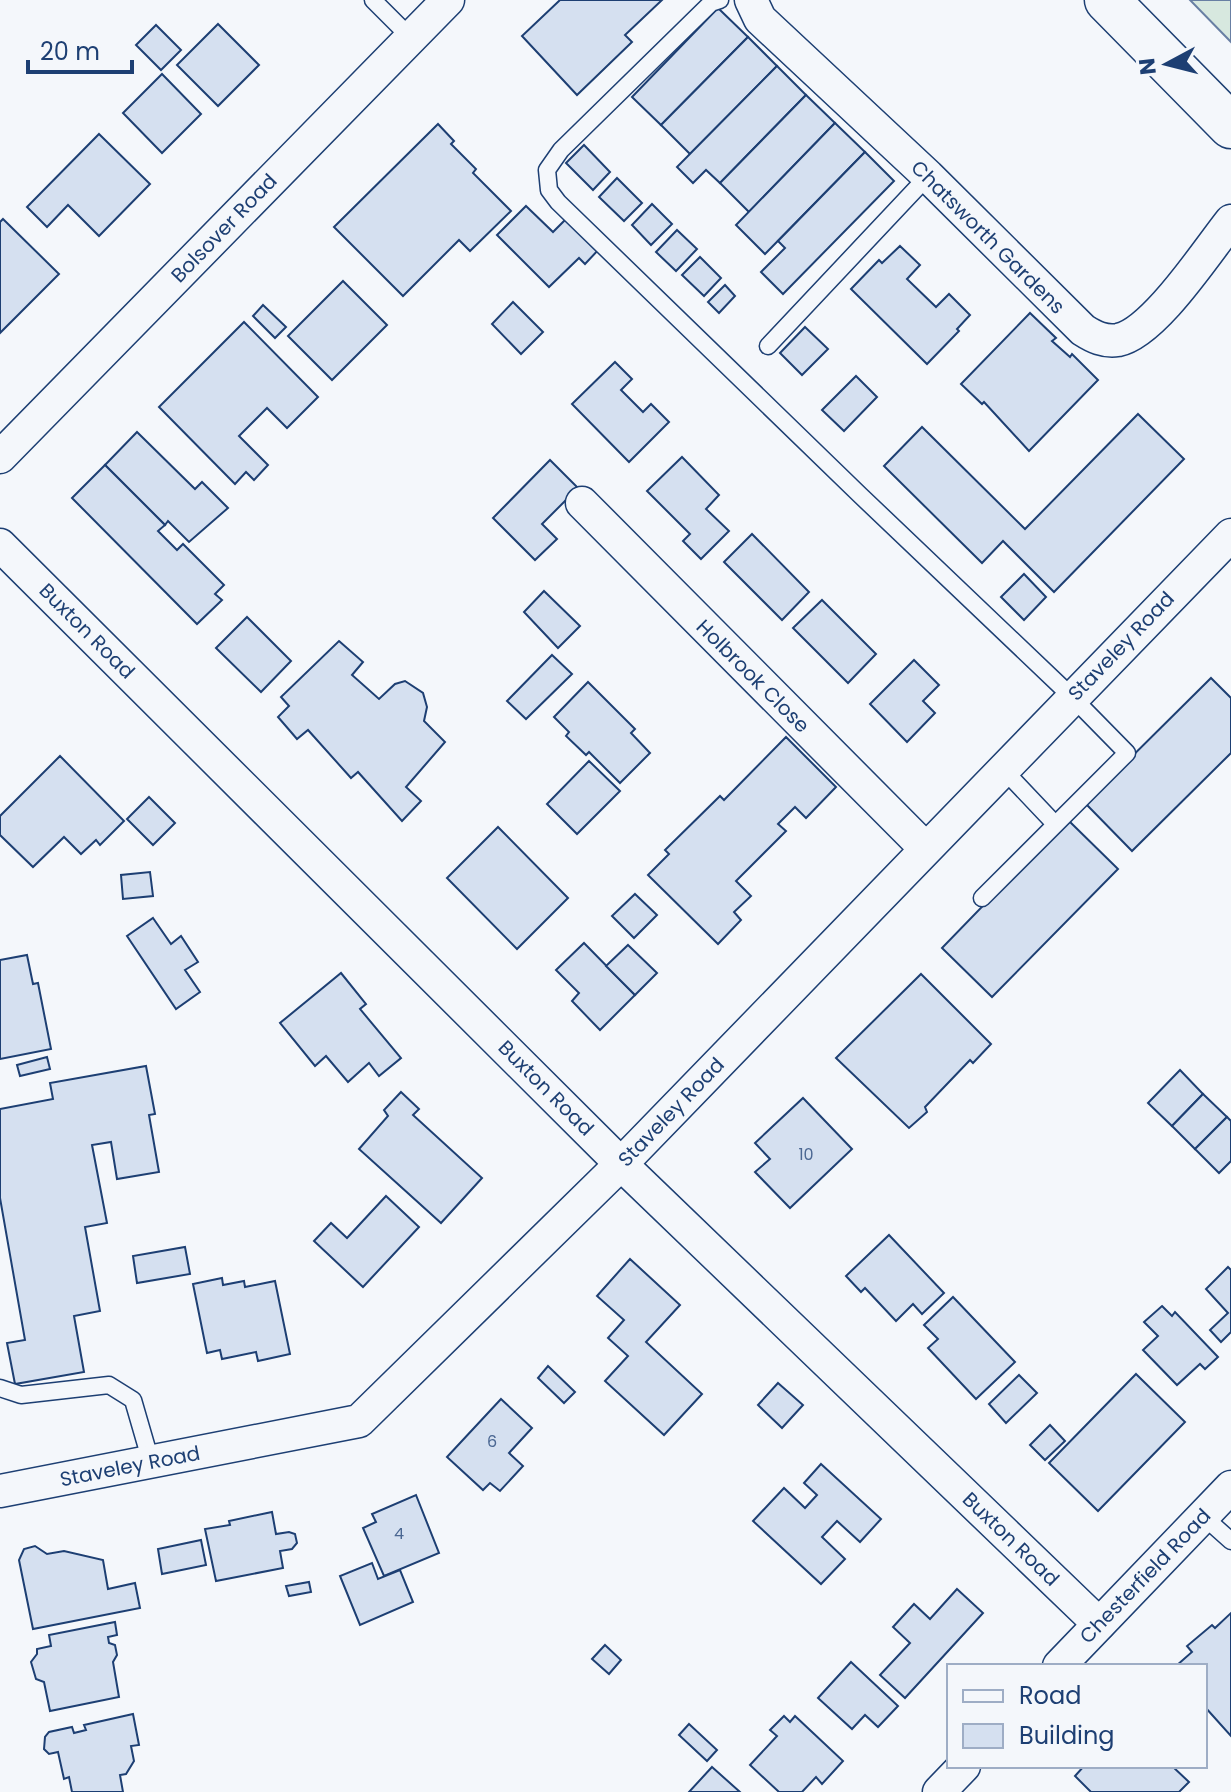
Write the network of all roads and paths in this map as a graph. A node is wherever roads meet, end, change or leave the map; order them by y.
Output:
1 (373, 0) edge
2 (448, 0) edge
3 (720, 0) edge
4 (751, 0) edge
5 (1107, 0) edge
6 (411, 38) junction
7 (1231, 126) edge
8 (928, 176) junction
9 (1231, 221) edge
10 (768, 346) dead end
11 (0, 457) edge
12 (582, 503) dead end
13 (1231, 535) edge
14 (0, 545) edge
15 (1072, 697) junction
16 (1002, 768) junction
17 (1055, 824) junction
18 (925, 848) junction
19 (982, 898) dead end
20 (621, 1164) junction
21 (0, 1388) edge
22 (151, 1462) junction
23 (1231, 1487) edge
24 (0, 1491) edge
25 (1203, 1516) junction
26 (1231, 1541) edge
27 (1099, 1624) junction
28 (1061, 1664) edge
29 (962, 1768) edge
30 (939, 1792) edge

1 - 6 lane
2 - 6 street, Bolsover Road
3 - 15 lane
4 - 8 street, Chatsworth Gardens
5 - 7 main road
6 - 11 street, Bolsover Road
8 - 9 street, Chatsworth Gardens
8 - 10 lane
12 - 18 street, Holbrook Close
13 - 15 street, Staveley Road
14 - 20 street, Buxton Road
15 - 16 street, Staveley Road
15 - 17 lane
16 - 17 lane
16 - 18 street, Staveley Road
17 - 19 lane
18 - 20 street, Staveley Road
20 - 22 street, Staveley Road
20 - 27 street, Buxton Road
21 - 22 lane
22 - 24 street, Staveley Road
23 - 25 street, Chesterfield Road
25 - 26 lane
25 - 27 street, Chesterfield Road
27 - 28 street, Chesterfield Road
29 - 30 street

